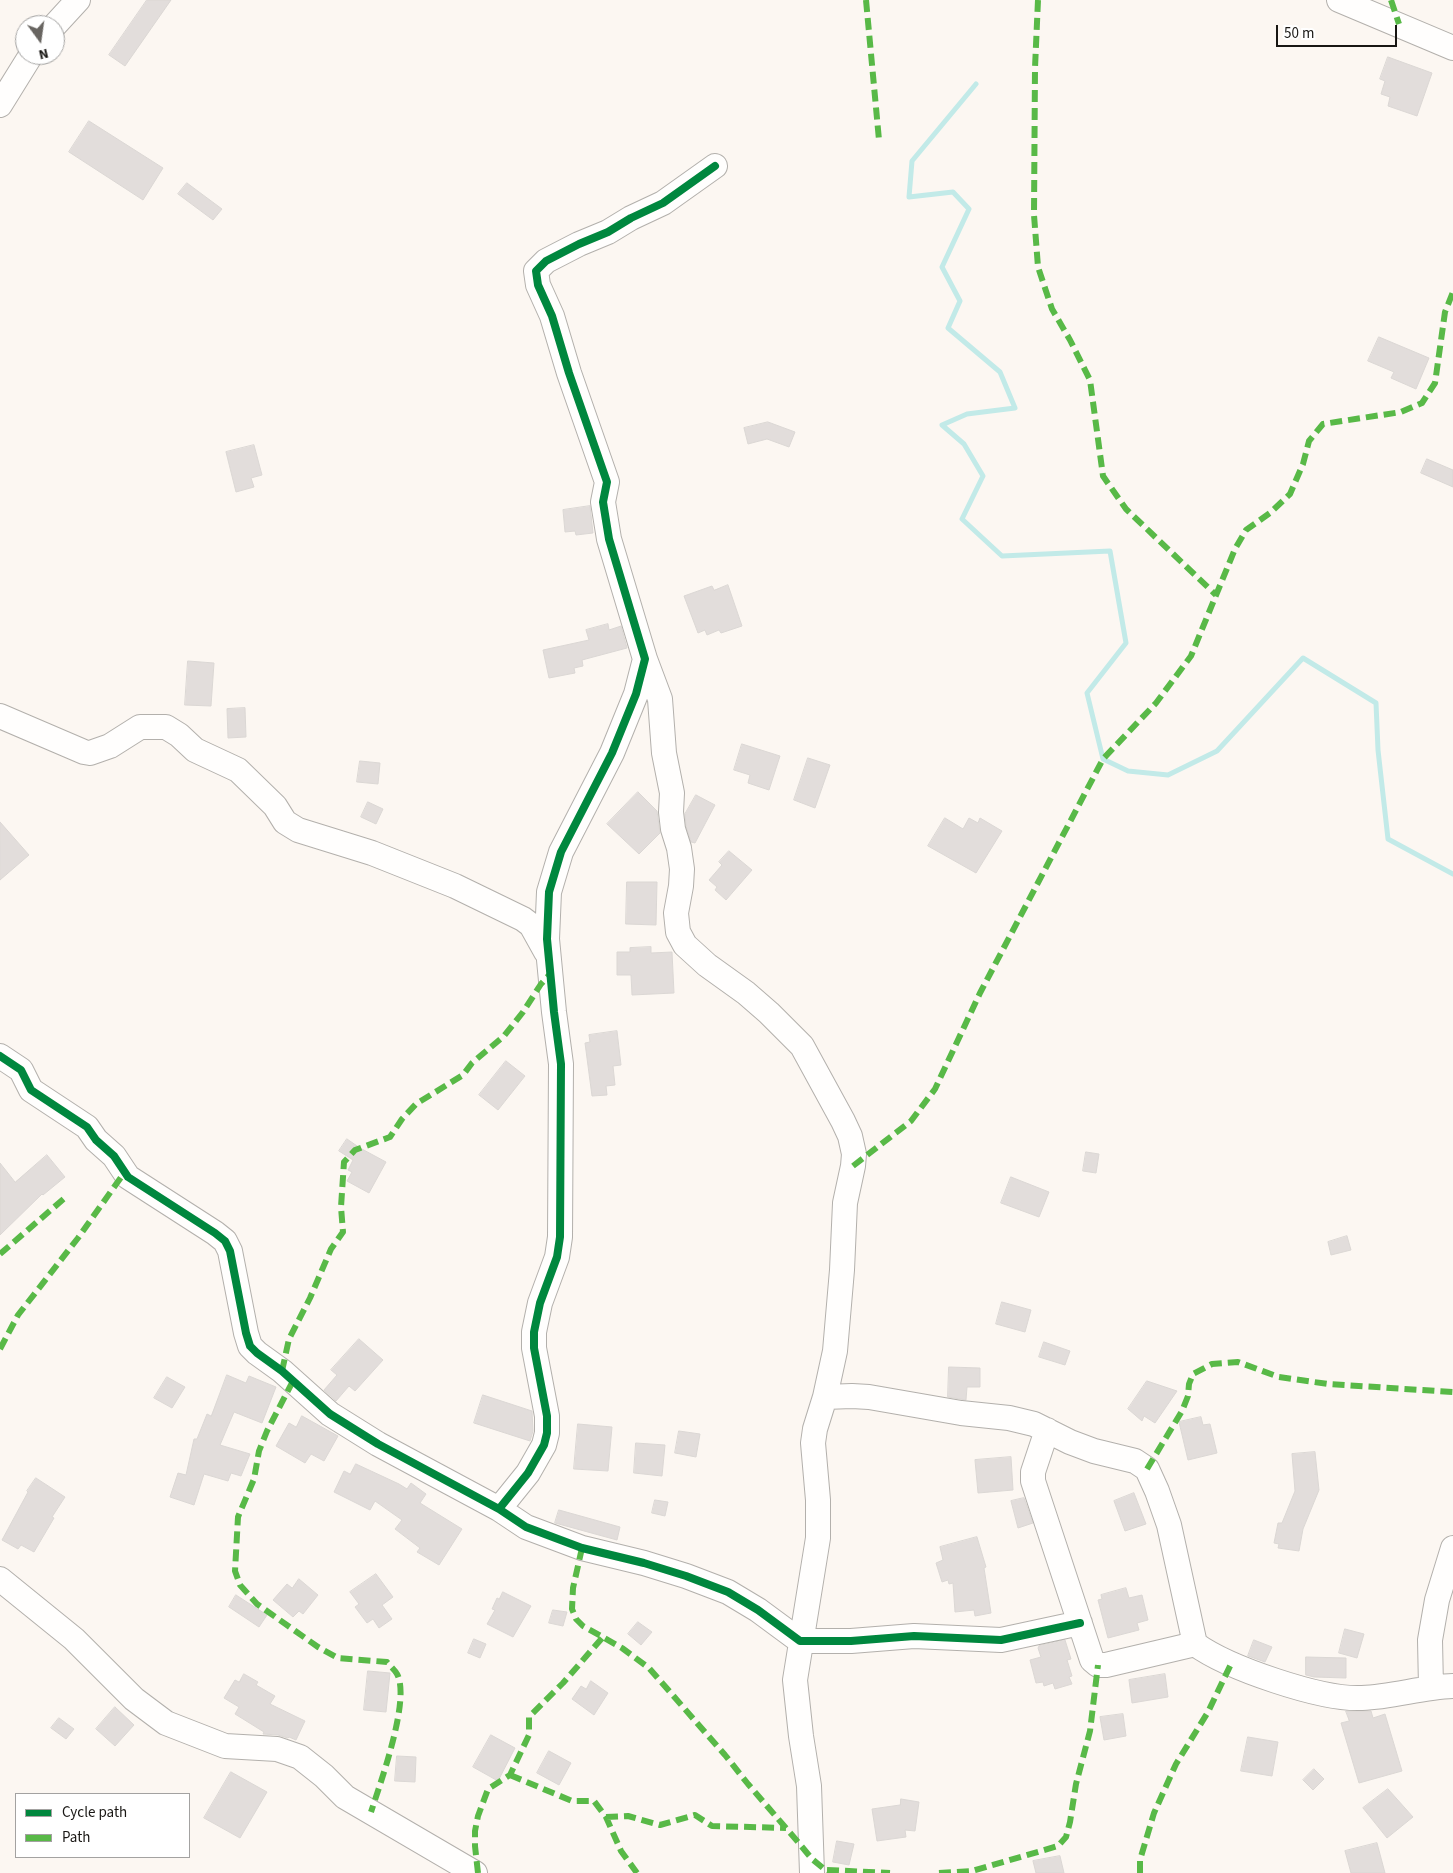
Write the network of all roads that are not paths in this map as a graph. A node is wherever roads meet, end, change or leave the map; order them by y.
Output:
1 (78, 0) edge
2 (1339, 0) edge
3 (64, 15) edge
4 (1453, 48) edge
5 (25, 65) edge
6 (0, 105) edge
7 (715, 166) dead end
8 (646, 659) junction
9 (0, 716) edge
10 (548, 956) junction
11 (0, 1056) edge
12 (825, 1397) junction
13 (1047, 1430) junction
14 (499, 1509) junction
15 (1453, 1548) edge
16 (0, 1579) edge
17 (1080, 1623) junction
18 (800, 1640) junction
19 (1195, 1644) junction
20 (1442, 1687) edge
21 (476, 1873) edge
22 (812, 1873) edge

1 - 3 street
2 - 4 street
5 - 6 street
7 - 8 street
8 - 10 street
8 - 12 street
9 - 10 street
10 - 14 street
11 - 14 street
12 - 13 street
12 - 18 street
13 - 17 street
13 - 19 street
14 - 18 street
15 - 20 street
16 - 21 street
17 - 18 street
17 - 19 street
18 - 22 street
19 - 20 street

